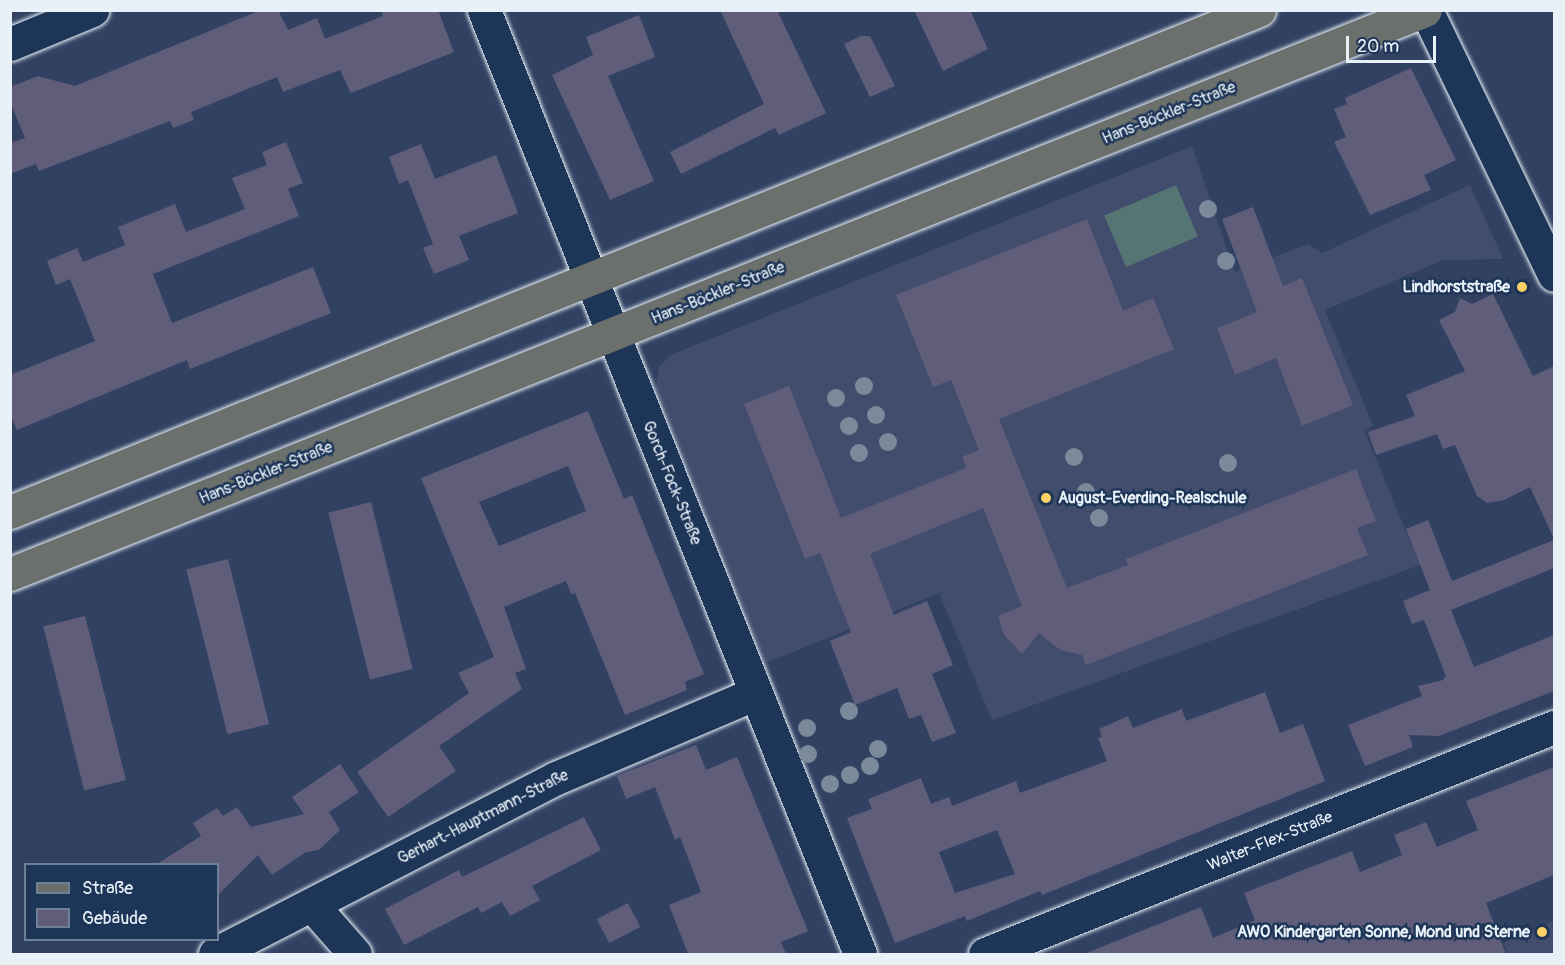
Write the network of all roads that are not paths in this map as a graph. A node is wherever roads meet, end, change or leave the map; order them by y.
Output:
1 (92, 10) edge
2 (484, 10) edge
3 (1259, 10) edge
4 (1425, 10) edge
5 (10, 44) edge
6 (1554, 275) edge
7 (592, 281) junction
8 (612, 335) junction
9 (10, 512) edge
10 (10, 574) edge
11 (756, 693) junction
12 (1554, 727) edge
13 (312, 905) junction
14 (215, 954) edge
15 (355, 954) edge
16 (860, 954) edge
17 (985, 954) edge

1 - 5 street
2 - 7 street, Gorch-Fock-Straße
3 - 7 main road
4 - 6 street
4 - 8 main road, Hans-Böckler-Straße
7 - 8 street, Gorch-Fock-Straße
7 - 9 main road
8 - 10 main road, Hans-Böckler-Straße
8 - 11 street, Gorch-Fock-Straße
11 - 13 street, Gerhart-Hauptmann-Straße
11 - 16 street, Gorch-Fock-Straße
12 - 17 street, Walter-Flex-Straße
13 - 14 street, Gerhart-Hauptmann-Straße
13 - 15 street

